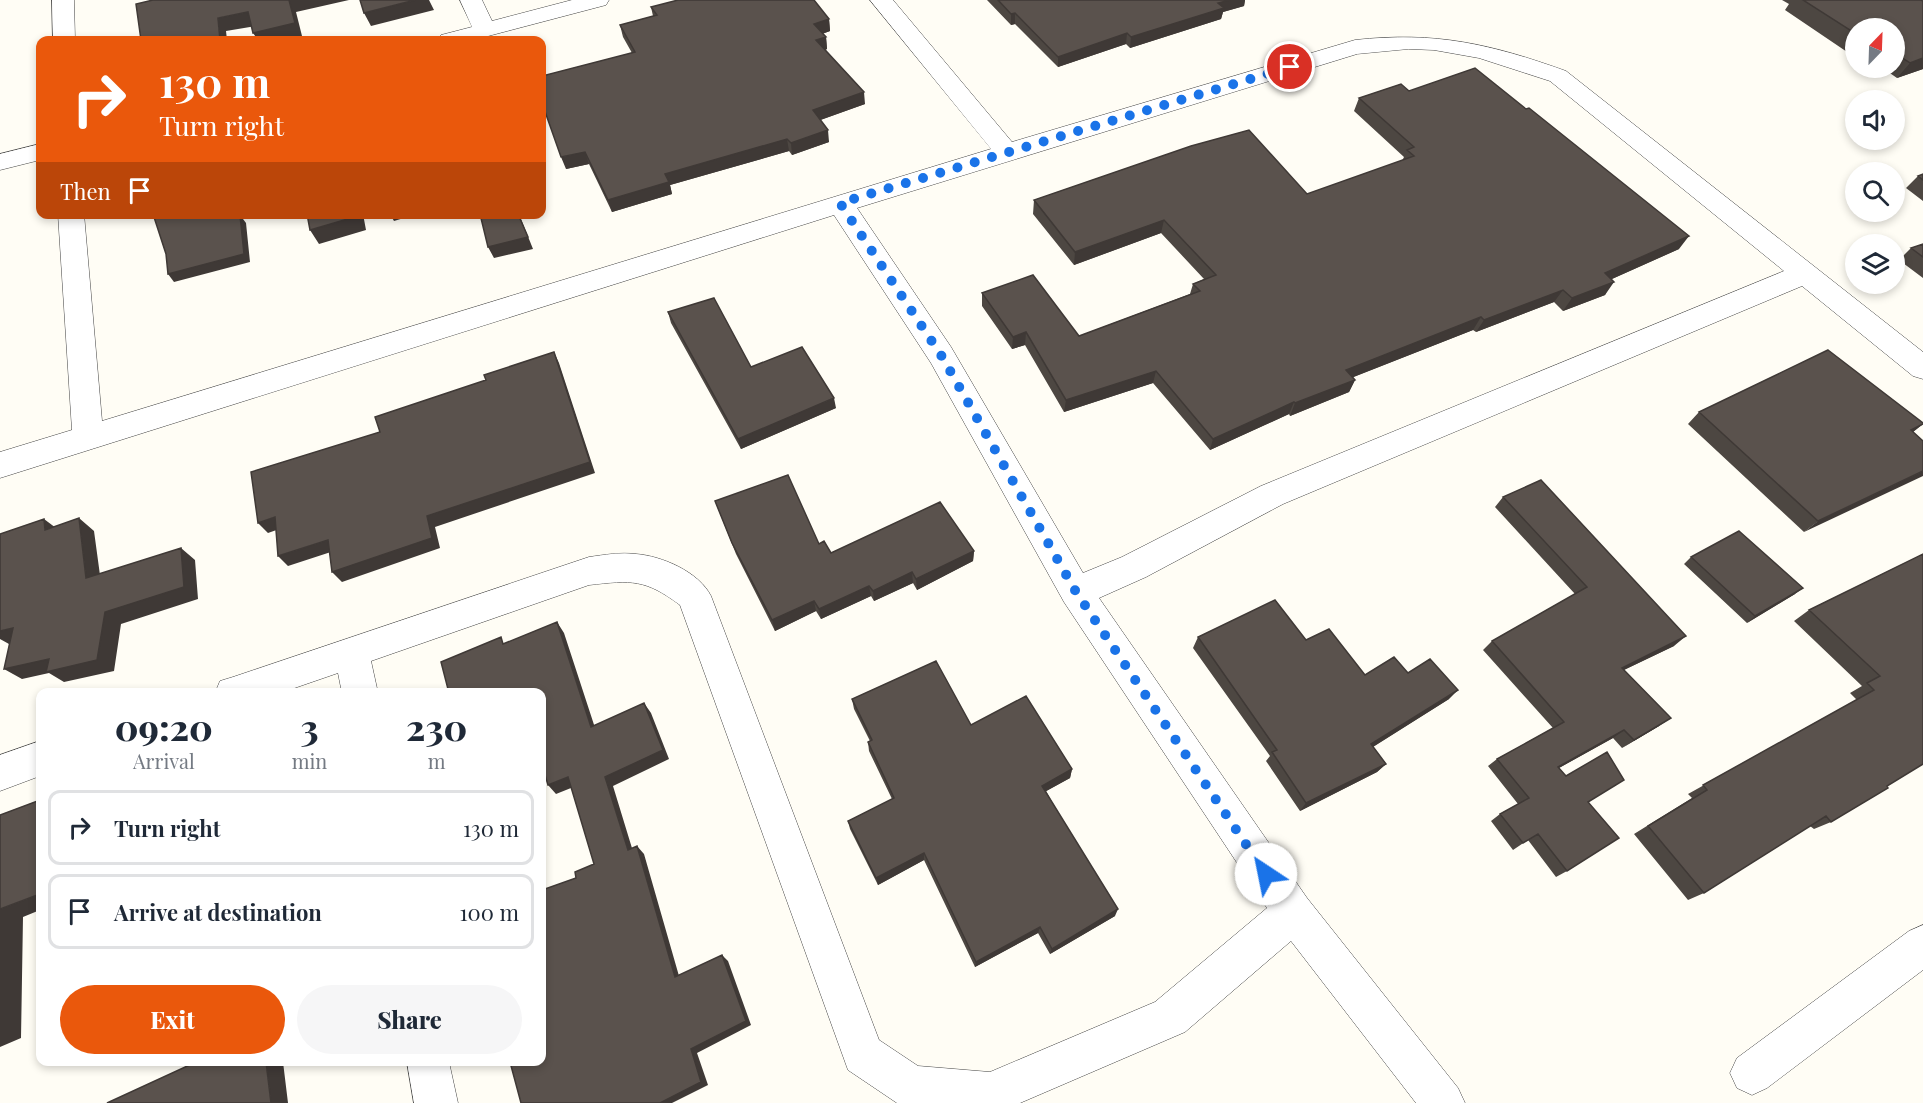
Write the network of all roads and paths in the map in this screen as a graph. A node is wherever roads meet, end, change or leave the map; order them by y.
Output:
1 (63, 0) edge
2 (471, 0) edge
3 (598, 0) edge
4 (881, 0) edge
5 (485, 30) junction
6 (64, 36) edge
7 (463, 36) edge
8 (1007, 152) junction
9 (36, 153) edge
10 (0, 162) edge
11 (840, 203) junction
12 (71, 219) edge
13 (1803, 274) junction
14 (1923, 368) edge
15 (88, 438) junction
16 (0, 465) edge
17 (1076, 592) junction
18 (352, 652) junction
19 (248, 688) edge
20 (359, 688) edge
21 (36, 760) edge
22 (0, 773) edge
23 (1293, 912) junction
24 (1923, 945) edge
25 (429, 1066) edge
26 (1752, 1073) dead end
27 (435, 1103) edge
28 (1443, 1103) edge

1 - 6 street
2 - 5 street
3 - 5 street
4 - 8 street
5 - 7 street
8 - 11 street
8 - 13 street
9 - 10 street
11 - 15 street
11 - 17 street
12 - 15 street
13 - 14 street
13 - 17 street
15 - 16 street
17 - 23 street
18 - 19 street
18 - 20 street
18 - 23 street
21 - 22 street
23 - 28 street
24 - 26 street
25 - 27 street

